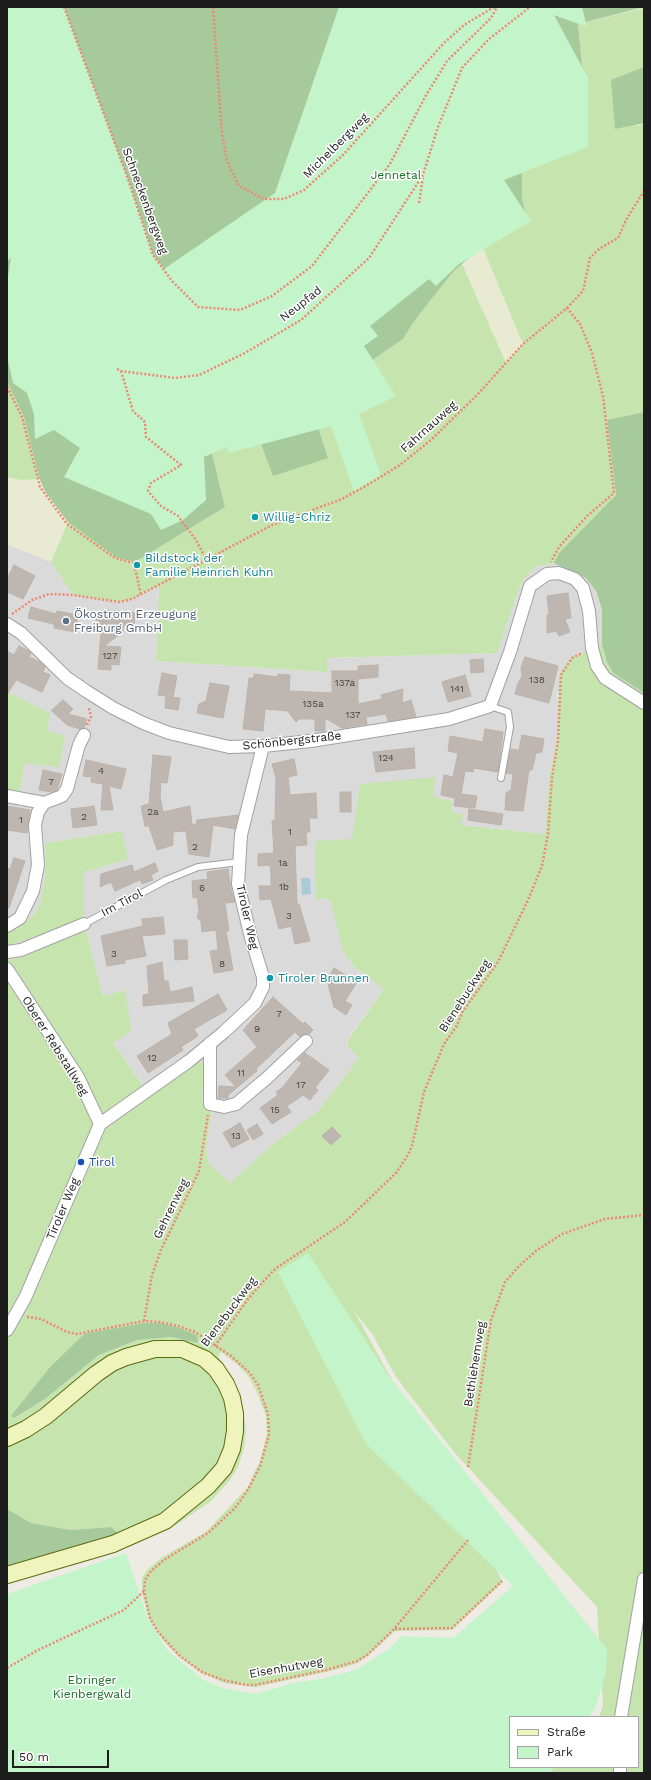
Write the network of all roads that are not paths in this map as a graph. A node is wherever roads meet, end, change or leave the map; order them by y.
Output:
1 (9, 621) edge
2 (644, 703) edge
3 (490, 706) junction
4 (84, 735) dead end
5 (263, 746) junction
6 (501, 778) dead end
7 (7, 796) edge
8 (44, 803) junction
9 (239, 862) junction
10 (84, 924) joint
11 (7, 926) edge
12 (7, 952) edge
13 (7, 969) edge
14 (306, 1041) dead end
15 (210, 1043) junction
16 (100, 1124) junction
17 (7, 1330) edge
18 (7, 1438) edge
19 (7, 1575) edge
20 (644, 1579) edge
21 (621, 1716) edge

1 - 5 street, Schönbergstraße
2 - 3 street
3 - 5 street, Schönbergstraße
3 - 6 lane
4 - 8 street
5 - 9 street, Tiroler Weg
7 - 8 street
8 - 11 street
9 - 10 lane, Im Tirol
9 - 15 street, Tiroler Weg
10 - 12 street, Im Tirol
13 - 16 street, Oberer Rebstallweg
14 - 15 street
15 - 16 street, Tiroler Weg
16 - 17 street, Tiroler Weg
18 - 19 street
20 - 21 street

